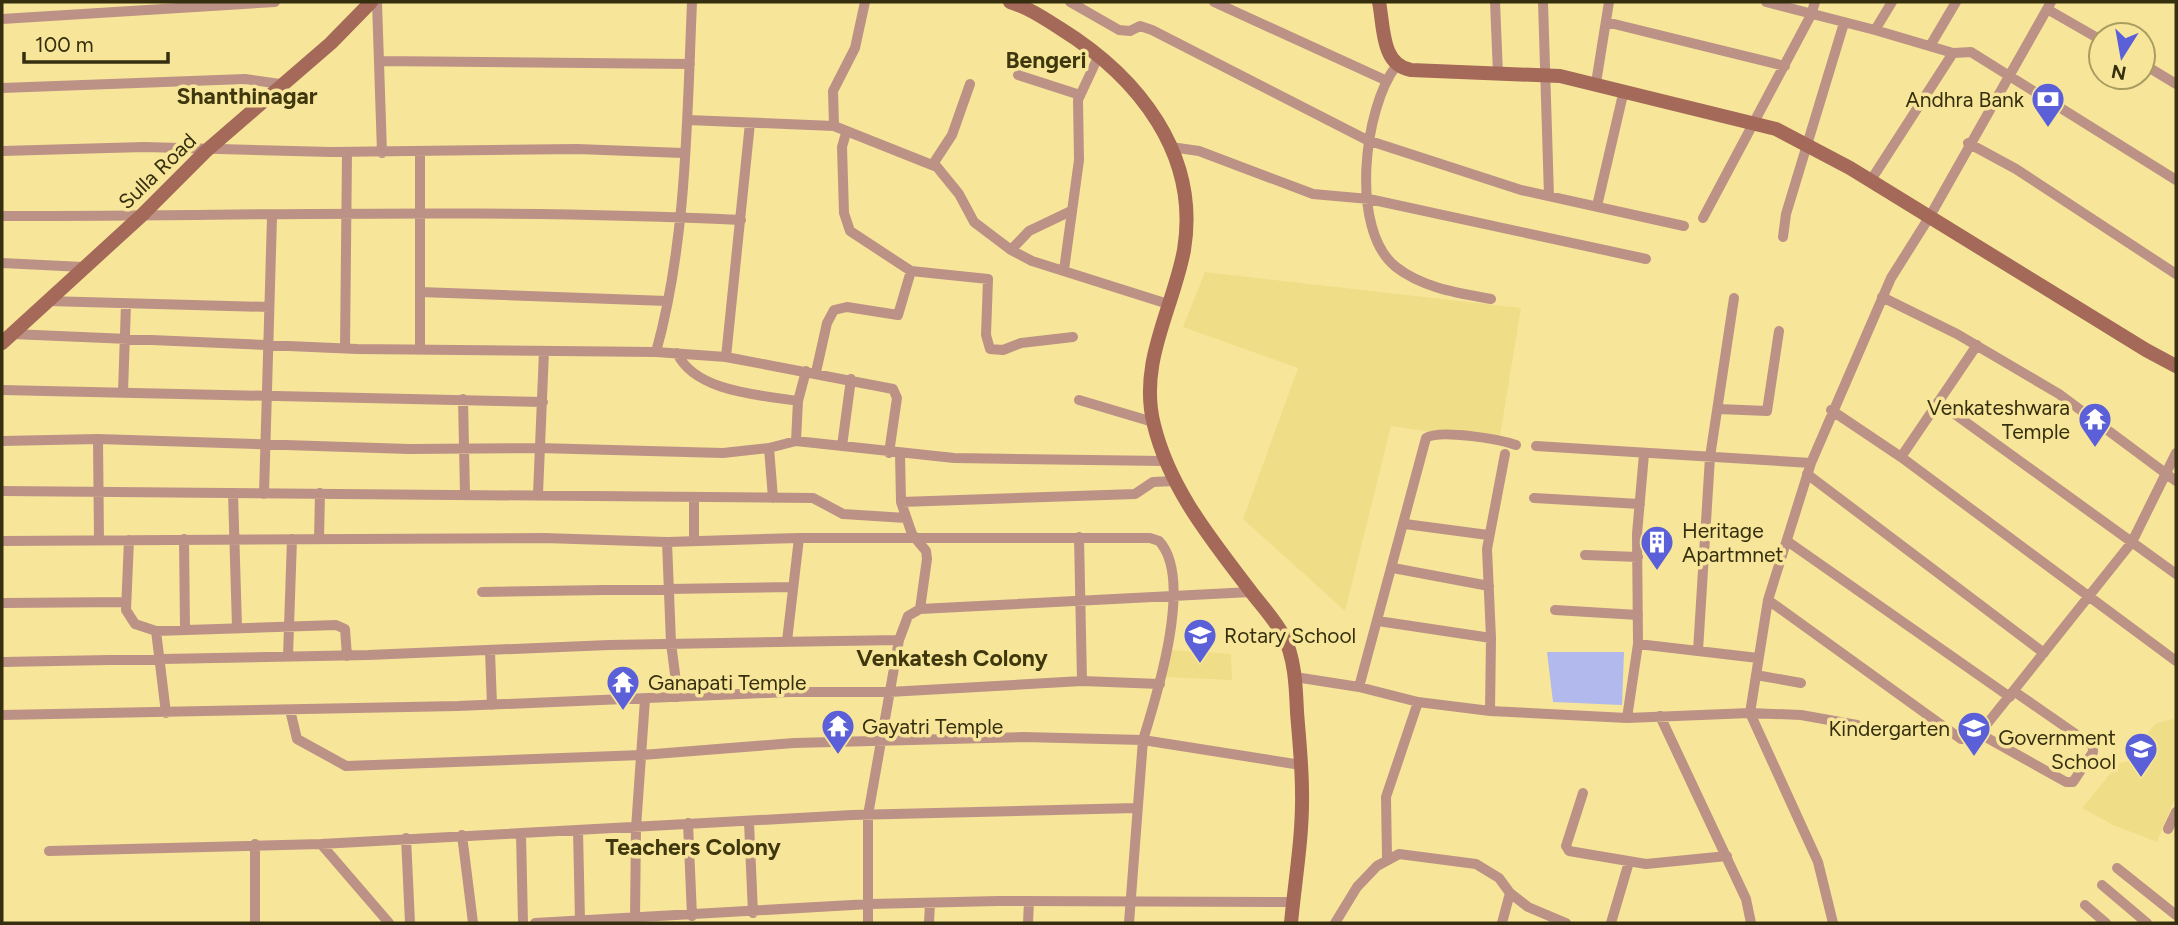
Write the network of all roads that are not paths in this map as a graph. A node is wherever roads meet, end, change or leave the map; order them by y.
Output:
1 (275, 2) edge
2 (371, 2) edge
3 (377, 2) edge
4 (692, 2) edge
5 (865, 2) edge
6 (1010, 2) edge
7 (1070, 2) edge
8 (1214, 2) edge
9 (1379, 2) edge
10 (1495, 2) edge
11 (1543, 2) edge
12 (1609, 2) edge
13 (1766, 2) edge
14 (1815, 2) edge
15 (1892, 2) edge
16 (1956, 2) edge
17 (148, 5) edge
18 (1027, 5) edge
19 (2049, 5) edge
20 (1814, 16) junction
21 (2, 19) edge
22 (1606, 22) junction
23 (1841, 22) junction
24 (1875, 30) junction
25 (2087, 31) edge
26 (1930, 46) junction
27 (1953, 53) junction
28 (1099, 55) junction
29 (379, 61) junction
30 (690, 64) junction
31 (1396, 66) junction
32 (1785, 66) junction
33 (2157, 72) edge
34 (2009, 74) junction
35 (1018, 75) dead end
36 (1498, 75) junction
37 (1546, 76) junction
38 (1385, 80) junction
39 (1596, 83) junction
40 (281, 84) junction
41 (970, 84) dead end
42 (2176, 84) edge
43 (2, 88) edge
44 (1624, 90) junction
45 (1080, 95) junction
46 (688, 120) junction
47 (750, 123) junction
48 (1755, 124) junction
49 (834, 126) junction
50 (846, 133) junction
51 (1367, 140) junction
52 (1968, 143) junction
53 (1807, 145) junction
54 (1171, 147) junction
55 (2, 151) edge
56 (206, 151) junction
57 (347, 153) junction
58 (382, 153) junction
59 (419, 153) junction
60 (683, 153) junction
61 (933, 164) junction
62 (1871, 180) junction
63 (2176, 180) edge
64 (1549, 196) junction
65 (1369, 199) junction
66 (1597, 206) junction
67 (1071, 211) junction
68 (420, 214) junction
69 (348, 215) junction
70 (2, 216) edge
71 (141, 216) junction
72 (1930, 216) junction
73 (272, 217) junction
74 (680, 217) junction
75 (1703, 218) dead end
76 (741, 220) junction
77 (1684, 226) dead end
78 (1783, 237) dead end
79 (1011, 250) junction
80 (1646, 259) dead end
81 (2, 263) edge
82 (83, 267) junction
83 (1064, 270) junction
84 (911, 271) junction
85 (2176, 274) edge
86 (420, 292) junction
87 (1734, 298) dead end
88 (1882, 298) junction
89 (1491, 299) dead end
90 (47, 301) junction
91 (667, 301) junction
92 (126, 304) junction
93 (1168, 304) junction
94 (270, 307) junction
95 (1779, 331) dead end
96 (1073, 337) dead end
97 (7, 339) edge
98 (124, 339) junction
99 (269, 345) junction
100 (1977, 345) junction
101 (345, 348) junction
102 (421, 349) junction
103 (544, 351) junction
104 (656, 352) junction
105 (677, 353) junction
106 (726, 357) junction
107 (2176, 366) edge
108 (811, 371) junction
109 (851, 379) junction
110 (2, 390) edge
111 (123, 392) junction
112 (268, 397) junction
113 (463, 399) junction
114 (1079, 400) dead end
115 (798, 401) junction
116 (543, 402) junction
117 (1938, 402) junction
118 (1718, 409) junction
119 (1832, 410) junction
120 (1153, 422) junction
121 (98, 439) junction
122 (2, 441) edge
123 (796, 441) junction
124 (266, 445) junction
125 (1516, 445) dead end
126 (842, 446) junction
127 (1536, 446) dead end
128 (463, 448) junction
129 (538, 448) junction
130 (769, 448) junction
131 (2176, 453) edge
132 (894, 454) junction
133 (1505, 454) dead end
134 (1644, 454) junction
135 (1710, 457) junction
136 (1901, 457) junction
137 (1164, 461) junction
138 (1809, 468) junction
139 (2165, 472) junction
140 (1174, 481) junction
141 (2176, 481) edge
142 (2, 491) edge
143 (99, 491) junction
144 (233, 493) junction
145 (320, 493) junction
146 (264, 494) junction
147 (465, 494) junction
148 (538, 494) junction
149 (694, 497) junction
150 (773, 498) junction
151 (1534, 498) dead end
152 (901, 502) junction
153 (1640, 504) junction
154 (906, 518) junction
155 (1405, 524) junction
156 (1488, 535) junction
157 (1079, 537) junction
158 (799, 538) junction
159 (292, 539) junction
160 (319, 539) junction
161 (99, 540) junction
162 (129, 540) junction
163 (184, 540) junction
164 (236, 540) junction
165 (2, 541) edge
166 (694, 541) junction
167 (917, 541) junction
168 (1787, 541) junction
169 (667, 542) junction
170 (2132, 542) junction
171 (1585, 555) dead end
172 (1638, 557) junction
173 (1393, 568) junction
174 (2176, 574) edge
175 (1489, 586) junction
176 (792, 587) junction
177 (667, 590) junction
178 (482, 592) dead end
179 (1251, 592) junction
180 (2091, 596) junction
181 (1174, 597) junction
182 (1768, 600) junction
183 (1081, 602) junction
184 (2, 603) edge
185 (126, 603) junction
186 (920, 609) junction
187 (1555, 610) dead end
188 (1638, 615) junction
189 (1378, 621) junction
190 (291, 625) junction
191 (1764, 625) junction
192 (237, 627) junction
193 (185, 629) junction
194 (156, 631) junction
195 (1492, 638) junction
196 (899, 640) junction
197 (788, 641) junction
198 (671, 643) junction
199 (1638, 644) junction
200 (490, 651) junction
201 (1698, 651) junction
202 (2044, 653) junction
203 (288, 656) junction
204 (347, 656) junction
205 (1758, 658) junction
206 (159, 660) junction
207 (2176, 661) edge
208 (2, 662) edge
209 (1758, 676) junction
210 (1295, 677) junction
211 (1083, 681) junction
212 (1801, 683) dead end
213 (1160, 684) junction
214 (1359, 687) junction
215 (889, 692) junction
216 (2013, 695) junction
217 (678, 697) junction
218 (645, 699) junction
219 (1418, 702) junction
220 (492, 705) junction
221 (290, 710) junction
222 (1490, 711) junction
223 (166, 713) junction
224 (1750, 713) junction
225 (2, 715) edge
226 (1660, 716) junction
227 (1627, 718) junction
228 (1857, 725) dead end
229 (1982, 735) junction
230 (1143, 740) junction
231 (879, 742) junction
232 (642, 755) junction
233 (1301, 765) junction
234 (1583, 793) dead end
235 (1136, 808) junction
236 (2176, 812) edge
237 (868, 815) junction
238 (749, 822) junction
239 (688, 823) junction
240 (636, 828) junction
241 (2168, 829) dead end
242 (578, 830) junction
243 (521, 834) junction
244 (462, 835) junction
245 (406, 838) junction
246 (254, 844) junction
247 (321, 844) junction
248 (49, 851) dead end
249 (1727, 856) junction
250 (1387, 858) junction
251 (1629, 862) junction
252 (2117, 868) dead end
253 (2102, 885) dead end
254 (1510, 893) junction
255 (1029, 901) junction
256 (1130, 902) junction
257 (1293, 902) junction
258 (930, 903) junction
259 (870, 904) junction
260 (2085, 905) dead end
261 (753, 913) junction
262 (2176, 915) edge
263 (692, 916) junction
264 (635, 919) junction
265 (716, 919) edge
266 (580, 921) junction
267 (255, 923) edge
268 (380, 923) edge
269 (388, 923) edge
270 (410, 923) edge
271 (473, 923) edge
272 (523, 923) edge
273 (535, 923) edge
274 (868, 923) edge
275 (929, 923) edge
276 (1028, 923) edge
277 (1129, 923) edge
278 (1291, 923) edge
279 (1335, 923) edge
280 (1502, 923) edge
281 (1566, 923) edge
282 (1611, 923) edge
283 (1751, 923) edge
284 (1833, 923) edge
285 (2106, 923) edge
286 (2147, 923) edge

1 - 17 street
2 - 40 main road, Sulla Road
3 - 29 street
4 - 30 street
5 - 49 street
6 - 18 main road
7 - 51 street
8 - 38 street
9 - 31 main road
10 - 36 street
11 - 37 street
12 - 22 street
13 - 20 street
14 - 20 street
15 - 24 street
16 - 26 street
17 - 21 street
18 - 28 main road
19 - 25 street
19 - 34 street
20 - 23 street
20 - 32 street
22 - 32 street
22 - 39 street
23 - 24 street
23 - 53 street
24 - 26 street
26 - 27 street
27 - 34 street
27 - 62 street
28 - 45 street
28 - 54 main road
29 - 30 street
29 - 58 street
30 - 46 street
31 - 36 main road
31 - 38 street
32 - 48 street
33 - 42 street
34 - 52 street
34 - 63 street
35 - 45 street
36 - 37 main road
37 - 39 main road
37 - 64 street
38 - 51 street
39 - 44 main road
40 - 43 street
40 - 56 main road, Sulla Road
41 - 61 street
44 - 48 main road
44 - 66 street
45 - 67 street
46 - 47 street
46 - 60 street
47 - 49 street
47 - 76 street
48 - 53 main road
48 - 75 street
49 - 50 street
50 - 61 street
50 - 84 street
51 - 64 street
51 - 65 street
52 - 72 street
52 - 85 street
53 - 62 main road
53 - 78 street
54 - 65 street
54 - 93 main road
55 - 56 street
56 - 57 street
56 - 71 main road, Sulla Road
57 - 58 street
57 - 69 street
58 - 59 street
59 - 60 street
59 - 68 street
60 - 74 street
61 - 79 street
62 - 72 main road
64 - 66 street
65 - 80 street
65 - 89 street
66 - 77 street
67 - 79 street
67 - 83 street
68 - 69 street
68 - 74 street
68 - 86 street
69 - 73 street
69 - 101 street
70 - 71 street
71 - 73 street
71 - 82 main road, Sulla Road
72 - 88 street
72 - 107 main road
73 - 94 street
74 - 76 street
74 - 91 street
76 - 106 street
79 - 83 street
81 - 82 street
82 - 90 main road, Sulla Road
83 - 93 street
84 - 96 street
84 - 108 street
86 - 91 street
86 - 102 street
87 - 118 street
88 - 100 street
88 - 119 street
90 - 92 street
90 - 97 main road, Sulla Road
91 - 104 street
92 - 94 street
92 - 98 street
93 - 120 main road
94 - 99 street
95 - 118 street
97 - 98 street
98 - 99 street
98 - 111 street
99 - 101 street
99 - 112 street
100 - 117 street
100 - 139 street
101 - 102 street
102 - 103 street
103 - 104 street
103 - 116 street
104 - 105 street
105 - 106 street
105 - 115 street
106 - 108 street
108 - 109 street
108 - 115 street
109 - 126 street
109 - 132 street
110 - 111 street
111 - 112 street
112 - 113 street
112 - 124 street
113 - 116 street
113 - 128 street
114 - 120 street
115 - 123 street
116 - 129 street
117 - 136 street
117 - 170 street
118 - 135 street
119 - 136 street
119 - 138 street
120 - 137 main road
121 - 122 street
121 - 124 street
121 - 143 street
123 - 126 street
123 - 130 street
124 - 128 street
124 - 146 street
125 - 155 street
126 - 132 street
127 - 134 street
128 - 129 street
128 - 147 street
129 - 130 street
129 - 148 street
130 - 150 street
131 - 139 street
132 - 137 street
132 - 152 street
133 - 156 street
134 - 135 street
134 - 153 street
135 - 138 street
135 - 201 street
136 - 180 street
137 - 140 main road
138 - 168 street
138 - 202 street
139 - 141 street
139 - 170 street
140 - 152 street
140 - 179 main road
142 - 143 street
143 - 144 street
143 - 161 street
144 - 146 street
144 - 164 street
145 - 146 street
145 - 147 street
145 - 160 street
147 - 148 street
148 - 149 street
149 - 150 street
149 - 166 street
150 - 154 street
151 - 153 street
152 - 154 street
153 - 172 street
154 - 167 street
155 - 156 street
155 - 173 street
156 - 175 street
157 - 167 street
157 - 181 street
157 - 183 street
158 - 166 street
158 - 167 street
158 - 176 street
159 - 160 street
159 - 164 street
159 - 190 street
160 - 169 street
161 - 162 street
161 - 165 street
162 - 163 street
162 - 185 street
163 - 164 street
163 - 193 street
164 - 192 street
166 - 169 street
167 - 186 street
168 - 182 street
168 - 216 street
169 - 177 street
170 - 174 street
170 - 180 street
171 - 172 street
172 - 188 street
173 - 175 street
173 - 189 street
175 - 195 street
176 - 177 street
176 - 197 street
177 - 178 street
177 - 198 street
179 - 181 street
179 - 210 main road
180 - 202 street
180 - 207 street
181 - 183 street
181 - 213 street
182 - 191 street
182 - 229 street
183 - 186 street
183 - 211 street
184 - 185 street
185 - 194 street
186 - 196 street
187 - 188 street
188 - 199 street
189 - 195 street
189 - 214 street
190 - 192 street
190 - 203 street
190 - 204 street
191 - 205 street
191 - 209 street
192 - 193 street
193 - 194 street
194 - 206 street
195 - 222 street
196 - 197 street
196 - 215 street
197 - 198 street
198 - 200 street
198 - 217 street
199 - 201 street
199 - 227 street
200 - 204 street
200 - 220 street
201 - 205 street
202 - 216 street
203 - 204 street
203 - 206 street
205 - 209 street
206 - 208 street
206 - 223 street
209 - 212 street
209 - 224 street
210 - 214 street
210 - 233 main road
211 - 213 street
211 - 215 street
213 - 230 street
214 - 219 street
215 - 217 street
215 - 231 street
216 - 229 street
216 - 229 street
217 - 218 street
218 - 220 street
218 - 232 street
219 - 222 street
219 - 250 street
220 - 221 street
221 - 223 street
221 - 232 street
222 - 227 street
223 - 225 street
224 - 226 street
224 - 228 street
224 - 284 street
226 - 227 street
226 - 249 street
230 - 231 street
230 - 233 street
230 - 235 street
231 - 232 street
231 - 237 street
232 - 240 street
233 - 257 main road
234 - 251 street
235 - 237 street
235 - 256 street
236 - 241 street
237 - 238 street
237 - 259 street
238 - 239 street
238 - 261 street
239 - 240 street
239 - 263 street
240 - 242 street
240 - 264 street
242 - 243 street
242 - 266 street
243 - 244 street
243 - 272 street
244 - 245 street
244 - 271 street
245 - 247 street
245 - 270 street
246 - 247 street
246 - 248 street
246 - 267 street
247 - 269 street
249 - 251 street
249 - 283 street
250 - 254 street
250 - 279 street
251 - 282 street
252 - 262 street
253 - 286 street
254 - 280 street
254 - 281 street
255 - 256 street
255 - 258 street
255 - 276 street
256 - 257 street
256 - 277 street
257 - 278 main road
258 - 259 street
258 - 275 street
259 - 261 street
259 - 274 street
260 - 285 street
261 - 265 street
263 - 264 street
263 - 265 street
264 - 266 street
266 - 273 street
268 - 269 street

